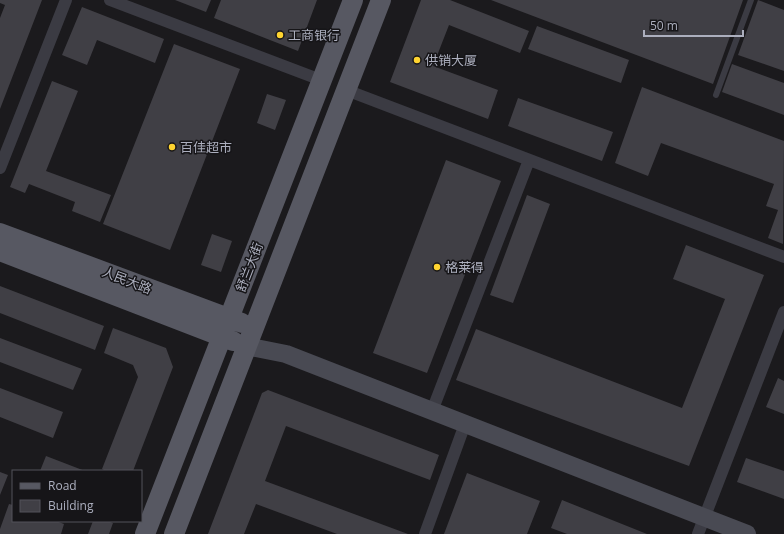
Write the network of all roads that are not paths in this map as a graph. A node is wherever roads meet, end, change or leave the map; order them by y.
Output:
1 (66, 0) edge
2 (110, 0) edge
3 (353, 0) edge
4 (382, 0) edge
5 (751, 0) edge
6 (322, 80) junction
7 (346, 90) junction
8 (716, 95) dead end
9 (529, 160) junction
10 (0, 168) edge
11 (0, 233) edge
12 (0, 251) edge
13 (784, 257) edge
14 (784, 312) edge
15 (229, 318) junction
16 (255, 328) junction
17 (221, 337) junction
18 (246, 346) junction
19 (286, 354) junction
20 (432, 411) junction
21 (465, 424) junction
22 (704, 517) junction
23 (145, 534) edge
24 (174, 534) edge
25 (425, 534) edge
26 (698, 534) edge
27 (747, 534) edge

1 - 10 street
2 - 6 street
3 - 6 main road, 舒兰大街
4 - 7 main road, 舒兰大街
5 - 8 lane
6 - 15 main road, 舒兰大街
7 - 9 street
7 - 16 main road, 舒兰大街
9 - 13 street
9 - 20 street
11 - 15 main road, 人民大路
12 - 17 main road, 人民大路
14 - 22 street
15 - 16 main road, 人民大路
15 - 17 main road, 舒兰大街
16 - 18 main road, 舒兰大街
16 - 19 main road
17 - 18 main road, 人民大路
17 - 23 main road, 舒兰大街
18 - 19 main road
18 - 24 main road, 舒兰大街
19 - 20 main road
20 - 21 main road
21 - 22 main road
21 - 25 street
22 - 26 street
22 - 27 main road

